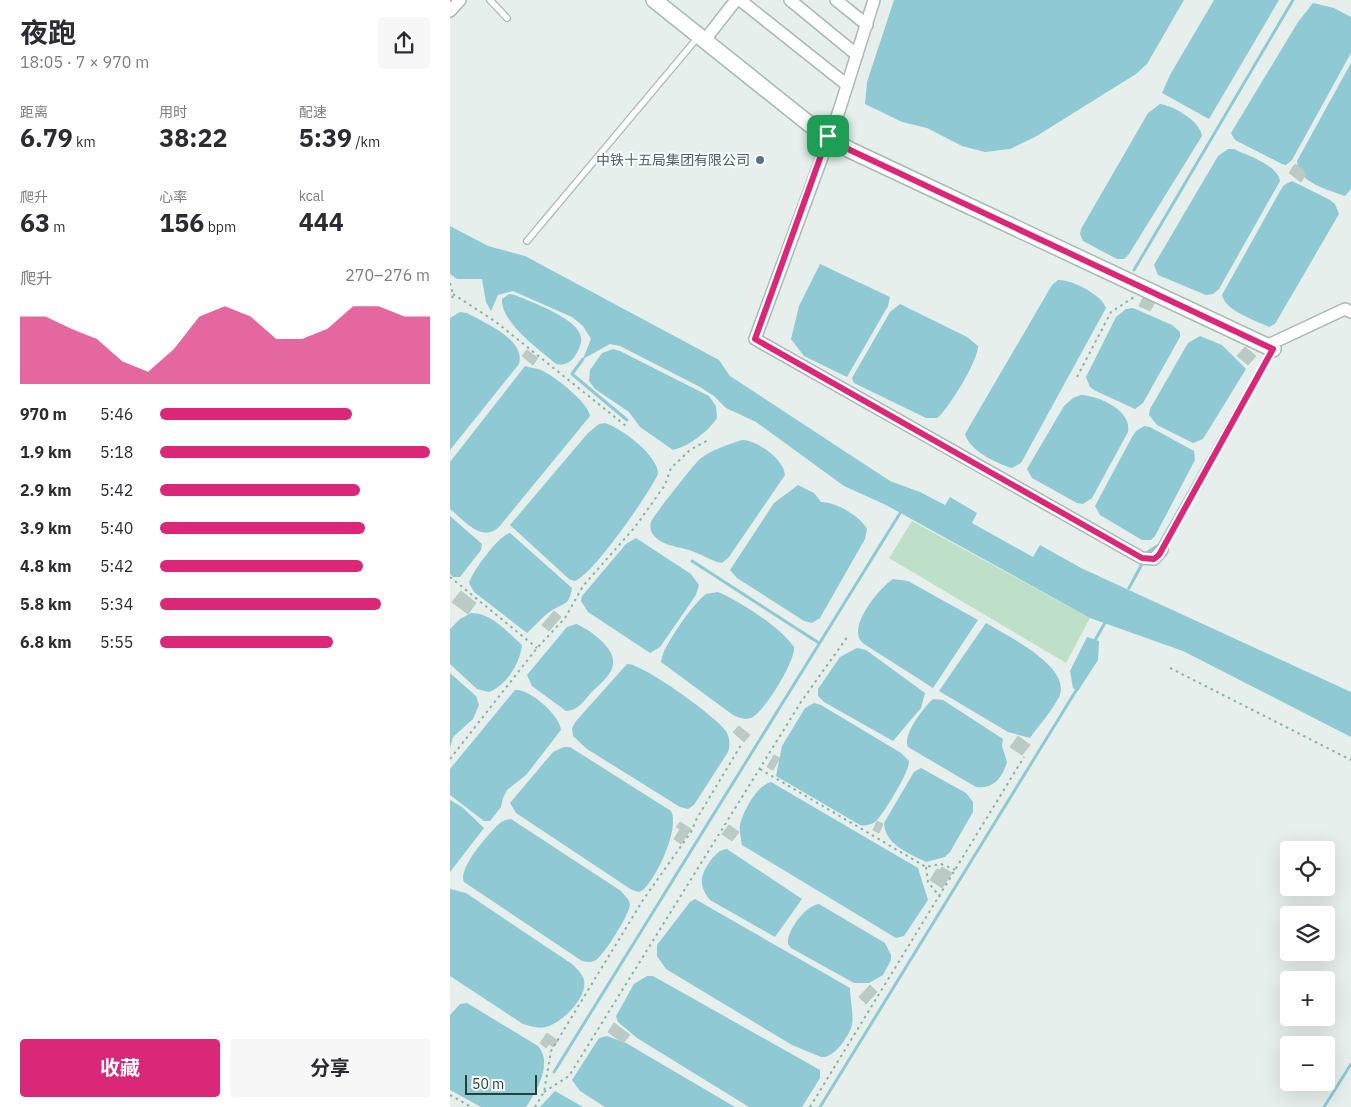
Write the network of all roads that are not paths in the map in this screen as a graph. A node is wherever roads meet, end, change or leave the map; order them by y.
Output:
1 (460, 0) edge
2 (490, 0) edge
3 (654, 0) edge
4 (736, 0) edge
5 (740, 0) edge
6 (790, 0) edge
7 (836, 0) edge
8 (874, 0) edge
9 (450, 11) edge
10 (507, 18) dead end
11 (866, 25) junction
12 (702, 39) junction
13 (857, 56) junction
14 (847, 85) junction
15 (828, 136) junction
16 (527, 241) dead end
17 (1351, 312) edge
18 (1269, 347) joint
19 (1162, 550) road end

1 - 9 street
2 - 10 lane
3 - 12 street
4 - 12 street
5 - 14 street
6 - 13 street
7 - 11 street
8 - 11 street
11 - 13 street
12 - 15 street
12 - 16 lane
13 - 14 street
14 - 15 street
15 - 18 street
15 - 19 street
17 - 18 street

